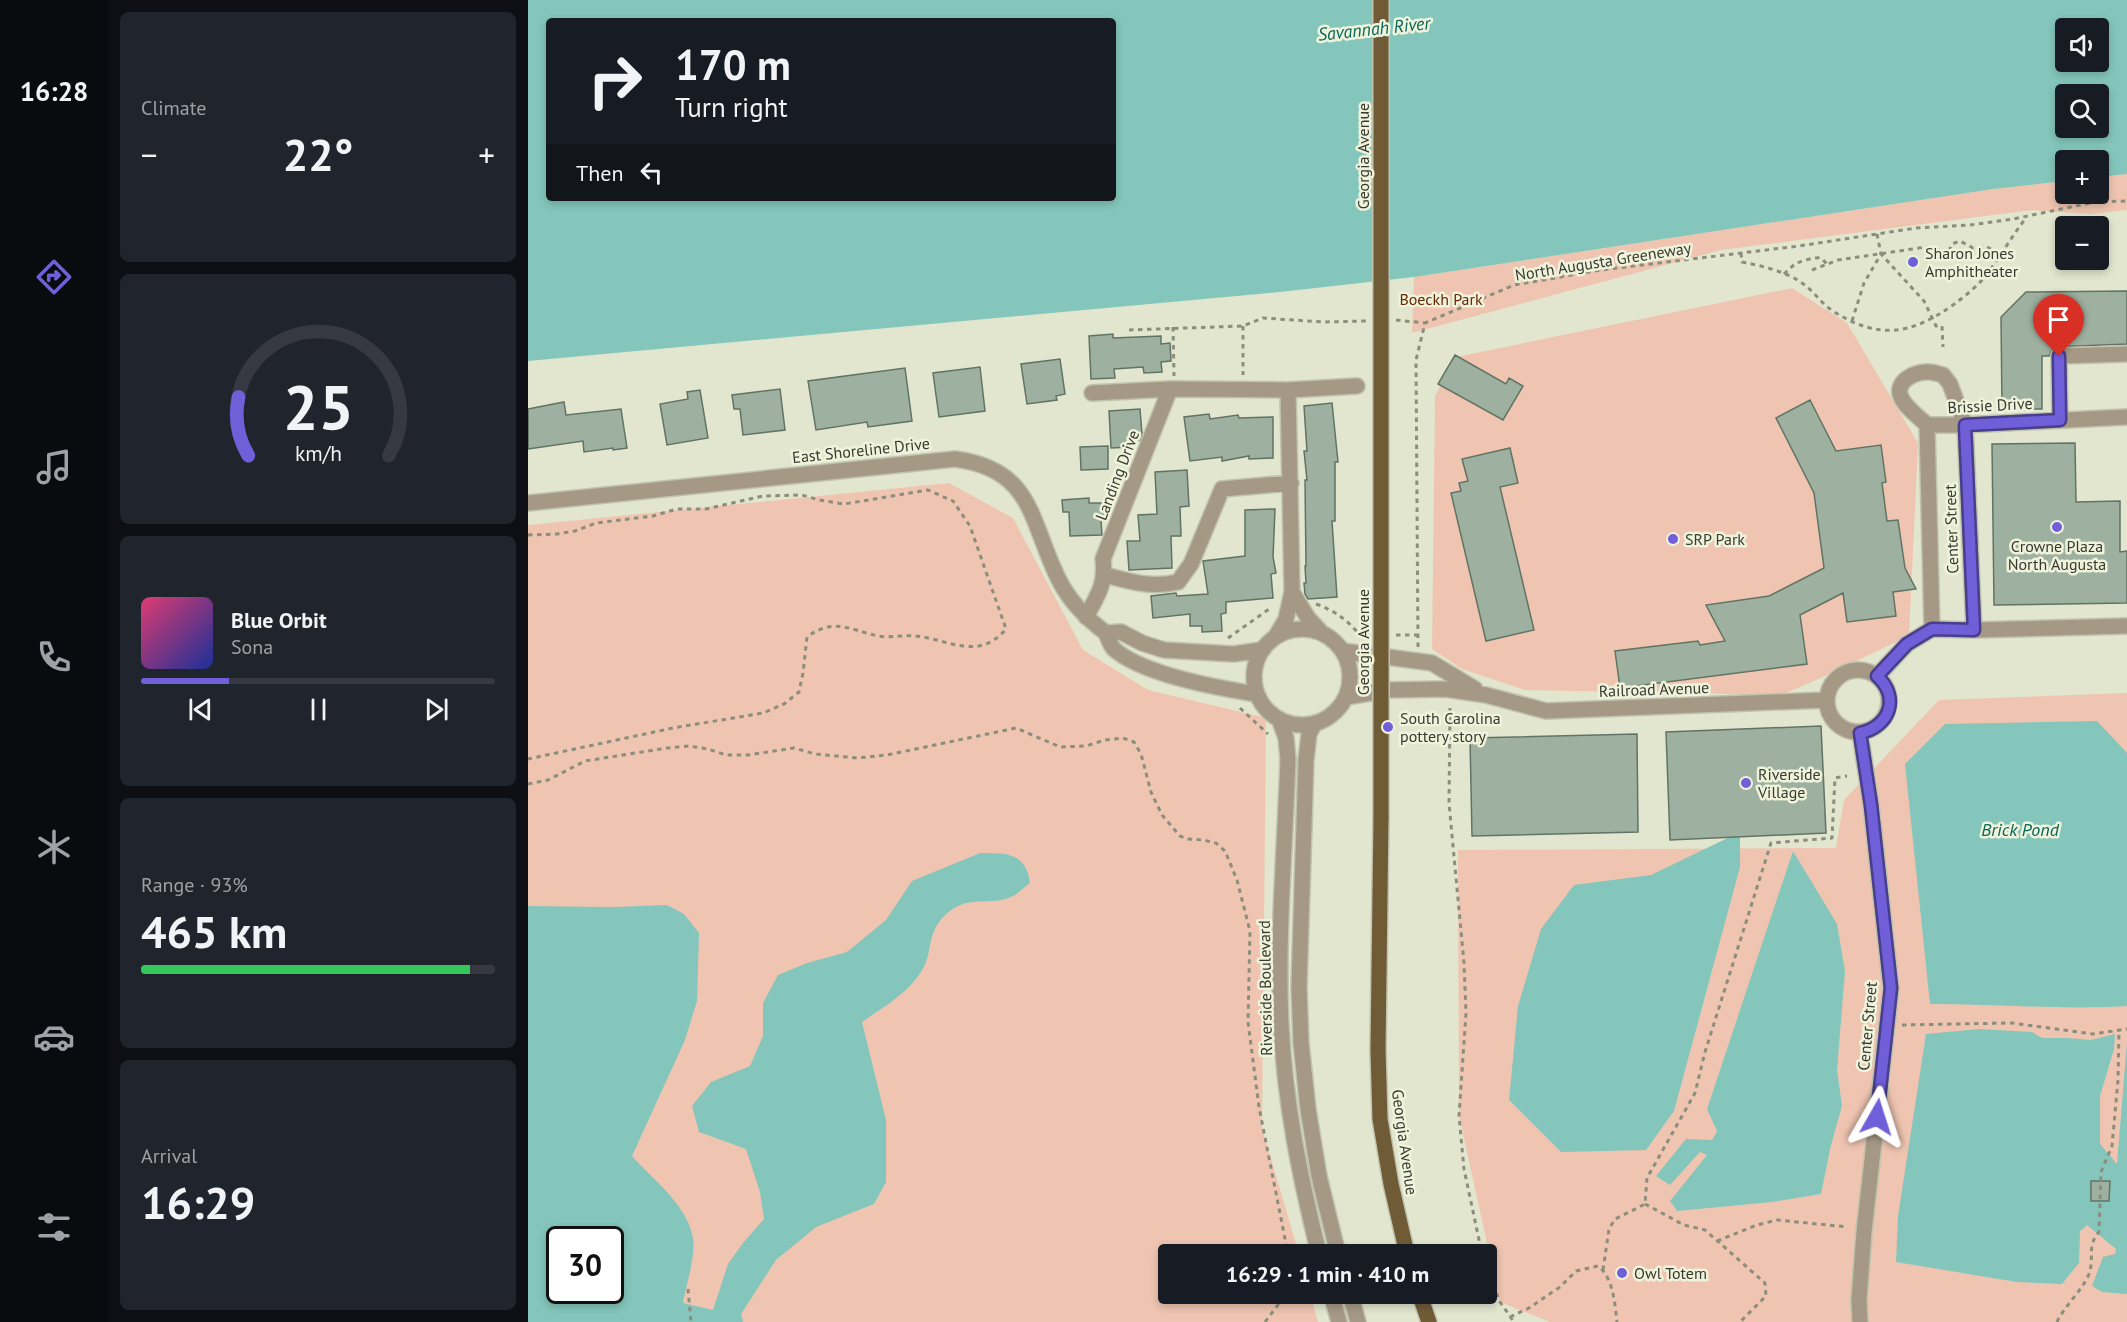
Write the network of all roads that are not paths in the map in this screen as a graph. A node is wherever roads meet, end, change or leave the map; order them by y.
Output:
1 (1381, 0) edge
2 (2127, 354) edge
3 (1172, 383) junction
4 (1356, 386) dead end
5 (1288, 390) junction
6 (1092, 393) dead end
7 (2127, 417) edge
8 (2060, 420) junction
9 (1927, 425) junction
10 (1965, 425) junction
11 (1291, 483) junction
12 (528, 503) edge
13 (1105, 575) junction
14 (1292, 592) junction
15 (1086, 617) junction
16 (2127, 626) edge
17 (1932, 629) junction
18 (1974, 630) junction
19 (1106, 633) junction
20 (1322, 633) junction
21 (1276, 636) junction
22 (1261, 650) junction
23 (1343, 651) junction
24 (1877, 676) junction
25 (1256, 694) junction
26 (1486, 694) junction
27 (1346, 697) junction
28 (1826, 700) junction
29 (1279, 719) junction
30 (1315, 723) junction
31 (1860, 733) junction
32 (1316, 1244) edge
33 (1336, 1244) edge
34 (1405, 1244) edge
35 (1334, 1304) edge
36 (1353, 1304) edge
37 (1423, 1304) edge
38 (1339, 1322) edge
39 (1358, 1322) edge
40 (1429, 1322) edge
41 (1860, 1322) edge

1 - 34 main road, Georgia Avenue, bridge
2 - 8 street
3 - 5 street
3 - 6 street
3 - 13 street, Landing Drive
4 - 5 street
5 - 11 street
7 - 8 street, Brissie Drive
8 - 10 street, Brissie Drive
9 - 10 street, Brissie Drive
9 - 10 street, Center Street
9 - 17 street, Center Street
10 - 18 street, Center Street
11 - 13 street
11 - 14 street
12 - 15 street, East Shoreline Drive
13 - 15 street, Landing Drive
14 - 20 street
14 - 21 street
15 - 19 street, East Shoreline Drive
16 - 18 street
17 - 18 street
17 - 24 street
19 - 22 street
19 - 25 street
20 - 21 street
20 - 23 street
21 - 22 street
22 - 25 street
23 - 26 street, Railroad Avenue
23 - 27 street
24 - 28 street
24 - 31 street
25 - 29 street
26 - 27 street, Railroad Avenue
26 - 28 street, Railroad Avenue
27 - 30 street
28 - 31 street
29 - 30 street
29 - 32 street, Riverside Boulevard
30 - 33 street, Riverside Boulevard
31 - 41 street, Center Street
35 - 38 street
36 - 39 street
37 - 40 main road

